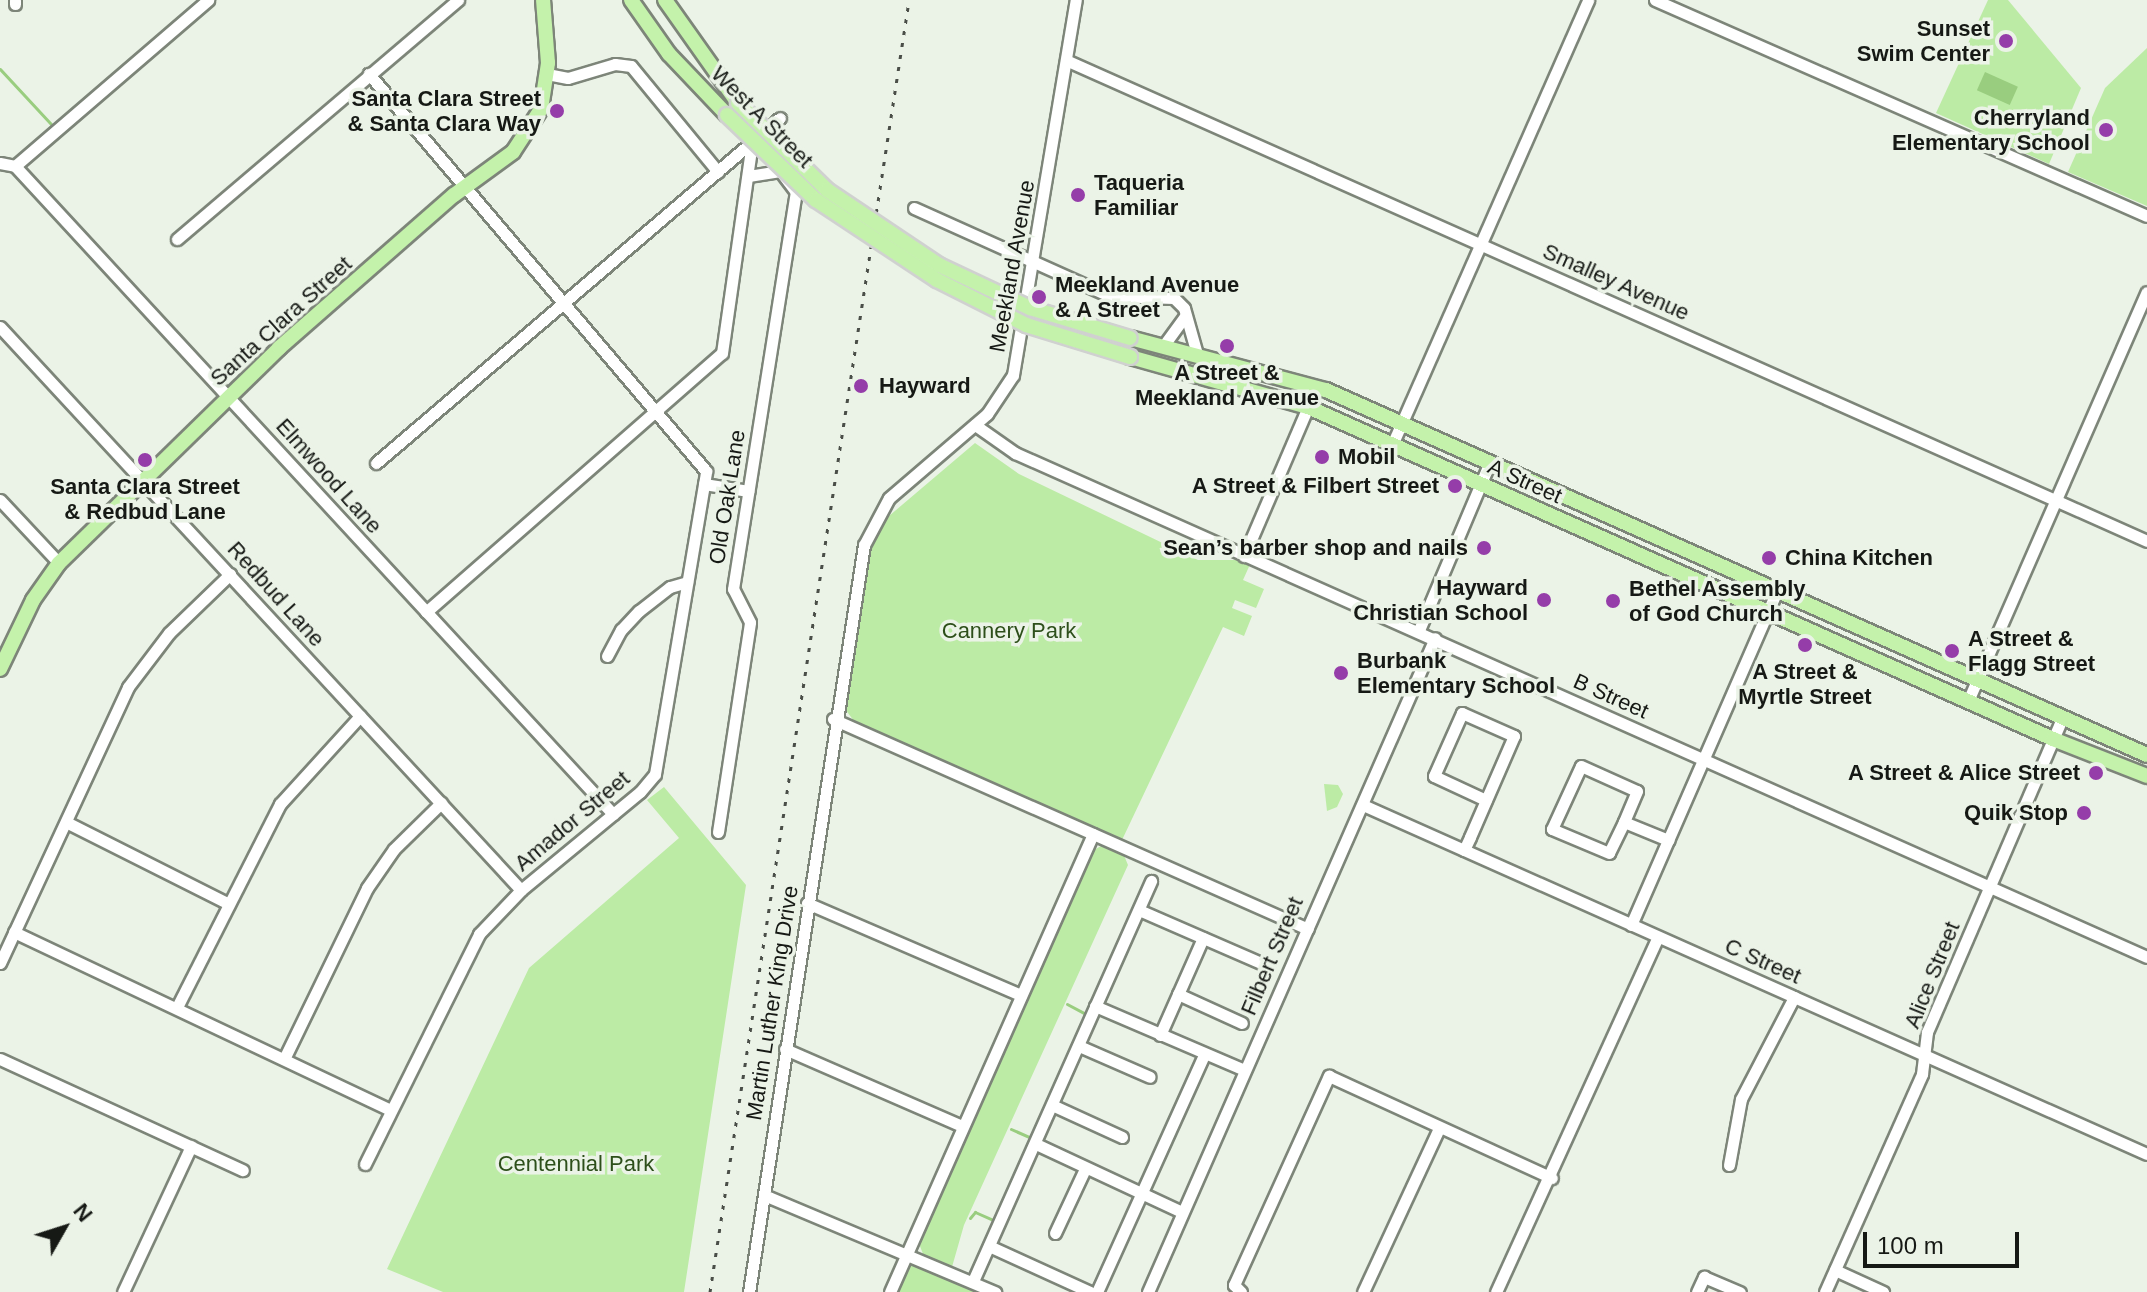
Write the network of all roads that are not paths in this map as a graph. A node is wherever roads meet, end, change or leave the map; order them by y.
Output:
1 (208, 0) edge
2 (458, 0) edge
3 (543, 0) edge
4 (631, 0) edge
5 (665, 0) edge
6 (1076, 0) edge
7 (1588, 0) edge
8 (1655, 0) edge
9 (1068, 61) junction
10 (369, 74) junction
11 (547, 74) junction
12 (780, 118) dead end
13 (752, 142) junction
14 (0, 163) edge
15 (15, 166) junction
16 (780, 171) junction
17 (718, 172) junction
18 (748, 176) junction
19 (467, 188) junction
20 (914, 208) dead end
21 (2147, 216) edge
22 (177, 239) dead end
23 (883, 239) junction
24 (1480, 243) junction
25 (1034, 261) junction
26 (2147, 292) edge
27 (563, 303) junction
28 (1185, 316) junction
29 (0, 327) edge
30 (1164, 345) junction
31 (1197, 354) junction
32 (228, 396) junction
33 (1308, 407) junction
34 (656, 413) junction
35 (1400, 422) junction
36 (975, 425) junction
37 (1392, 445) junction
38 (376, 463) dead end
39 (1489, 464) junction
40 (144, 480) junction
41 (704, 484) junction
42 (1480, 485) junction
43 (748, 491) junction
44 (0, 500) edge
45 (2056, 501) junction
46 (2147, 541) edge
47 (1244, 556) junction
48 (59, 563) junction
49 (230, 574) junction
50 (687, 582) junction
51 (1776, 593) junction
52 (426, 612) junction
53 (1768, 613) junction
54 (1419, 630) junction
55 (1435, 638) junction
56 (607, 656) dead end
57 (1, 662) edge
58 (1977, 681) junction
59 (1968, 701) junction
60 (360, 716) junction
61 (833, 719) junction
62 (2062, 719) junction
63 (2053, 739) junction
64 (2147, 755) edge
65 (1703, 760) junction
66 (2147, 776) edge
67 (1486, 800) junction
68 (441, 803) junction
69 (1363, 805) junction
70 (613, 814) junction
71 (66, 822) junction
72 (1624, 822) junction
73 (718, 832) dead end
74 (1093, 834) junction
75 (1668, 840) junction
76 (1464, 850) junction
77 (1151, 881) dead end
78 (1990, 887) junction
79 (521, 890) junction
80 (227, 903) junction
81 (807, 903) junction
82 (1139, 910) junction
83 (1631, 925) junction
84 (1308, 929) junction
85 (14, 932) junction
86 (1658, 937) junction
87 (1203, 938) junction
88 (2147, 957) edge
89 (0, 963) edge
90 (1268, 966) dead end
91 (1178, 994) junction
92 (1021, 995) junction
93 (1794, 997) junction
94 (1095, 1006) junction
95 (177, 1007) junction
96 (1242, 1023) dead end
97 (1160, 1035) junction
98 (1079, 1046) junction
99 (785, 1049) junction
100 (1924, 1054) junction
101 (1204, 1055) junction
102 (0, 1059) edge
103 (284, 1059) junction
104 (1244, 1070) junction
105 (1150, 1077) dead end
106 (1052, 1105) junction
107 (391, 1110) junction
108 (962, 1126) junction
109 (1439, 1128) junction
110 (1122, 1137) dead end
111 (1036, 1144) junction
112 (191, 1146) junction
113 (2147, 1154) edge
114 (365, 1164) dead end
115 (1729, 1165) dead end
116 (1085, 1169) junction
117 (243, 1170) dead end
118 (1552, 1178) junction
119 (1141, 1194) junction
120 (764, 1195) junction
121 (1182, 1212) junction
122 (1055, 1233) dead end
123 (989, 1246) junction
124 (907, 1255) junction
125 (1835, 1270) junction
126 (973, 1281) junction
127 (1238, 1289) edge
128 (123, 1292) edge
129 (749, 1292) edge
130 (890, 1292) edge
131 (995, 1292) edge
132 (1090, 1292) edge
133 (1097, 1292) edge
134 (1149, 1292) edge
135 (1363, 1292) edge
136 (1496, 1292) edge
137 (1697, 1292) edge
138 (1740, 1292) edge
139 (1825, 1292) edge
140 (1883, 1292) edge

1 - 15 street
2 - 10 street
3 - 11 main road, Santa Clara Street
4 - 23 main road, West A Street, bridge
5 - 23 main road, West A Street, bridge
6 - 9 street, Meekland Avenue
7 - 24 street
8 - 21 street
9 - 24 street, Smalley Avenue
9 - 25 street, Meekland Avenue
10 - 19 street
10 - 22 street
11 - 17 street
11 - 19 main road, Santa Clara Street
12 - 13 street
13 - 16 street, Old Oak Lane
13 - 17 street
13 - 18 street
14 - 15 street
15 - 32 street, Elmwood Lane
16 - 18 street
16 - 43 street, Old Oak Lane
17 - 27 street
18 - 34 street
19 - 27 street
19 - 32 main road, Santa Clara Street
20 - 25 street
23 - 30 main road, A Street, bridge
23 - 33 main road, A Street, bridge
24 - 35 street
24 - 45 street, Smalley Avenue
25 - 28 street
25 - 36 street, Meekland Avenue
26 - 45 street
27 - 34 street
27 - 38 street
28 - 30 street
28 - 31 street
29 - 40 street, Redbud Lane
30 - 31 main road, A Street
31 - 35 main road, A Street
32 - 40 main road, Santa Clara Street
32 - 52 street, Elmwood Lane
33 - 37 main road, A Street
33 - 47 street
34 - 41 street, Amador Street
34 - 52 street
35 - 37 street
35 - 39 main road, A Street
36 - 47 street, B Street
36 - 61 street, Meekland Avenue
37 - 42 main road, A Street
39 - 42 street
39 - 51 main road, A Street
40 - 48 main road, Santa Clara Street
40 - 49 street, Redbud Lane
41 - 43 street
41 - 50 street, Amador Street
42 - 53 main road, A Street
42 - 54 street
43 - 73 street, Old Oak Lane
44 - 48 street
45 - 46 street, Smalley Avenue
45 - 58 street
47 - 54 street, B Street
48 - 57 main road, Santa Clara Street
49 - 60 street, Redbud Lane
49 - 71 street
50 - 56 street
50 - 70 street, Amador Street
51 - 53 street
51 - 58 main road, A Street
52 - 70 street, Elmwood Lane
53 - 59 main road, A Street
53 - 65 street
54 - 55 street, B Street
55 - 65 street, B Street
55 - 69 street, Filbert Street
58 - 59 street
58 - 62 main road, A Street
59 - 63 main road, A Street
60 - 68 street, Redbud Lane
60 - 80 street
61 - 74 street
61 - 81 street, Martin Luther King Drive
62 - 63 street, Alice Street
62 - 64 main road, A Street
63 - 66 main road, A Street
63 - 78 street, Alice Street
65 - 75 street
65 - 78 street, B Street
67 - 67 street
67 - 76 street
68 - 79 street, Redbud Lane
68 - 103 street
69 - 76 street, C Street
69 - 84 street, Filbert Street
70 - 79 street, Amador Street
71 - 80 street
71 - 85 street
72 - 72 street
72 - 75 street
74 - 84 street
74 - 92 street
75 - 83 street
76 - 83 street, C Street
77 - 82 street
78 - 88 street, B Street
78 - 100 street, Alice Street
79 - 107 street, Amador Street
80 - 95 street
81 - 92 street
81 - 99 street, Martin Luther King Drive
82 - 87 street
82 - 94 street
83 - 86 street, C Street
84 - 104 street, Filbert Street
85 - 89 street
85 - 95 street
86 - 93 street, C Street
86 - 118 street
87 - 90 street
87 - 91 street
91 - 96 street
91 - 97 street
92 - 108 street
93 - 100 street, C Street
93 - 115 street
94 - 97 street
94 - 98 street
95 - 103 street
97 - 101 street
98 - 105 street
98 - 106 street
99 - 108 street
99 - 120 street, Martin Luther King Drive
100 - 113 street, C Street
100 - 125 street, Alice Street
101 - 104 street
101 - 119 street
102 - 112 street
103 - 107 street
104 - 121 street, Filbert Street
106 - 110 street
106 - 111 street
107 - 114 street, Amador Street
108 - 124 street
109 - 118 street
109 - 127 street
109 - 135 street
111 - 116 street
111 - 123 street
112 - 117 street
112 - 128 street
116 - 119 street
116 - 122 street
118 - 136 street
119 - 121 street
119 - 133 street
120 - 124 street
120 - 129 street, Martin Luther King Drive
121 - 134 street, Filbert Street
123 - 126 street
123 - 132 street
124 - 126 street
124 - 130 street
125 - 139 street, Alice Street
125 - 140 street
126 - 131 street
137 - 138 street

